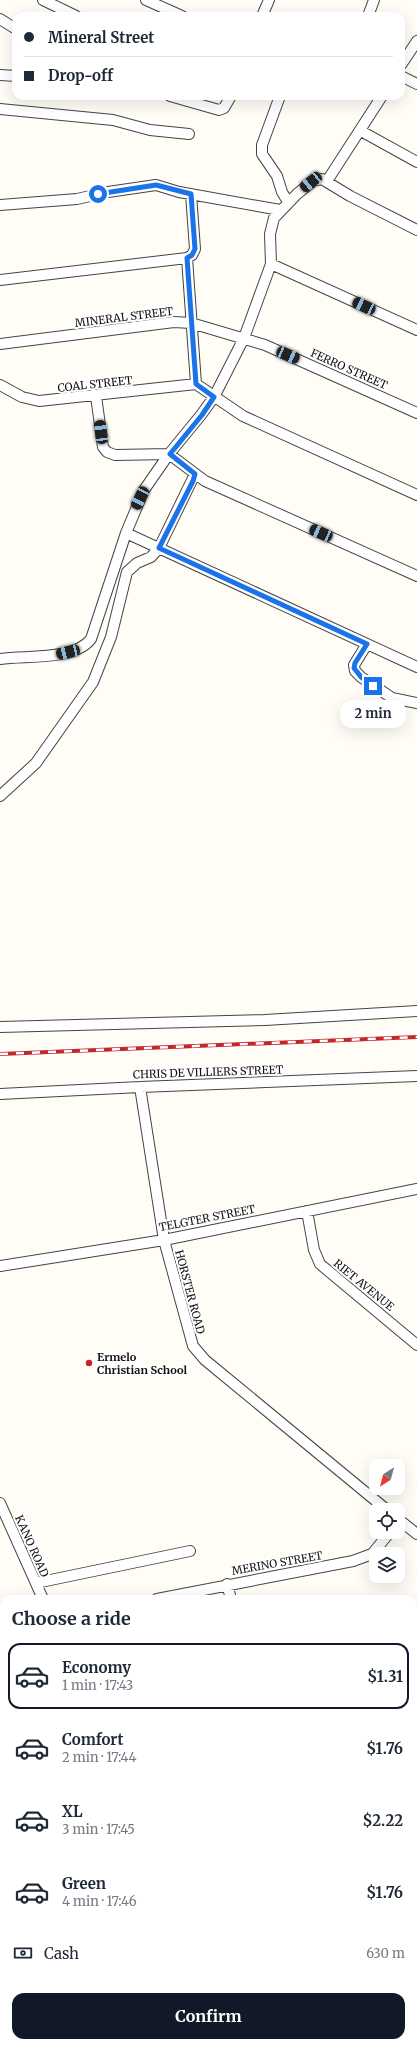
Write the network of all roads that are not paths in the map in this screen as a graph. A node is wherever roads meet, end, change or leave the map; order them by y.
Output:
1 (43, 0) edge
2 (146, 0) edge
3 (268, 0) edge
4 (374, 0) edge
5 (68, 12) edge
6 (173, 12) edge
7 (264, 12) edge
8 (370, 12) edge
9 (0, 20) edge
10 (12, 27) edge
11 (417, 41) edge
12 (405, 59) edge
13 (0, 75) edge
14 (12, 76) edge
15 (405, 78) edge
16 (417, 84) edge
17 (184, 100) edge
18 (229, 100) edge
19 (279, 100) edge
20 (379, 100) edge
21 (0, 108) edge
22 (360, 131) junction
23 (189, 134) dead end
24 (417, 162) edge
25 (327, 181) junction
26 (191, 194) junction
27 (288, 202) junction
28 (0, 205) edge
29 (280, 210) junction
30 (417, 230) edge
31 (187, 258) junction
32 (271, 264) junction
33 (0, 280) edge
34 (191, 323) junction
35 (417, 330) edge
36 (244, 338) junction
37 (0, 344) edge
38 (196, 384) junction
39 (0, 386) edge
40 (96, 396) junction
41 (214, 397) junction
42 (417, 413) edge
43 (172, 451) junction
44 (195, 474) junction
45 (417, 495) edge
46 (126, 532) junction
47 (159, 548) junction
48 (417, 576) edge
49 (367, 644) junction
50 (0, 659) edge
51 (417, 667) edge
52 (417, 703) edge
53 (0, 796) edge
54 (417, 1011) edge
55 (0, 1027) edge
56 (417, 1076) edge
57 (140, 1087) junction
58 (0, 1094) edge
59 (417, 1189) edge
60 (308, 1210) junction
61 (164, 1240) junction
62 (0, 1266) edge
63 (417, 1345) edge
64 (0, 1503) edge
65 (379, 1503) edge
66 (405, 1525) edge
67 (417, 1534) edge
68 (385, 1539) edge
69 (190, 1551) dead end
70 (36, 1583) junction
71 (227, 1584) junction
72 (41, 1595) edge
73 (176, 1595) edge
74 (230, 1595) edge

1 - 5 street
2 - 6 street
3 - 7 street
4 - 8 street
9 - 10 street
11 - 12 street
13 - 14 street
15 - 16 street
17 - 18 street
19 - 27 street
20 - 22 street
21 - 23 street
22 - 24 street
22 - 25 street
25 - 27 street
25 - 30 street
26 - 28 street
26 - 29 street
26 - 31 street
27 - 29 street
29 - 32 street
31 - 33 street
31 - 34 street, MINERAL STREET
32 - 35 street
32 - 36 street
34 - 36 street, FERRO STREET
34 - 37 street, MINERAL STREET
34 - 38 street
36 - 41 street
36 - 42 street, FERRO STREET
38 - 40 street, COAL STREET
38 - 41 street
39 - 40 street, COAL STREET
40 - 43 street
41 - 43 street
41 - 45 street
43 - 44 street
43 - 46 street
44 - 47 street
44 - 48 street
46 - 47 street
46 - 50 street
47 - 49 street
47 - 53 street
49 - 51 street
49 - 52 street
54 - 55 street
56 - 57 street, CHRIS DE VILLIERS STREET
57 - 58 street, CHRIS DE VILLIERS STREET
57 - 61 street, HORSTER ROAD
59 - 60 street, TELGTER STREET
60 - 61 street, TELGTER STREET
60 - 63 street, RIET AVENUE
61 - 62 street, TELGTER STREET
61 - 65 street, HORSTER ROAD
64 - 70 street, KANO ROAD
66 - 67 street
68 - 71 street, MERINO STREET
69 - 70 street
70 - 72 street, KANO ROAD
71 - 73 street, MERINO STREET
71 - 74 street

